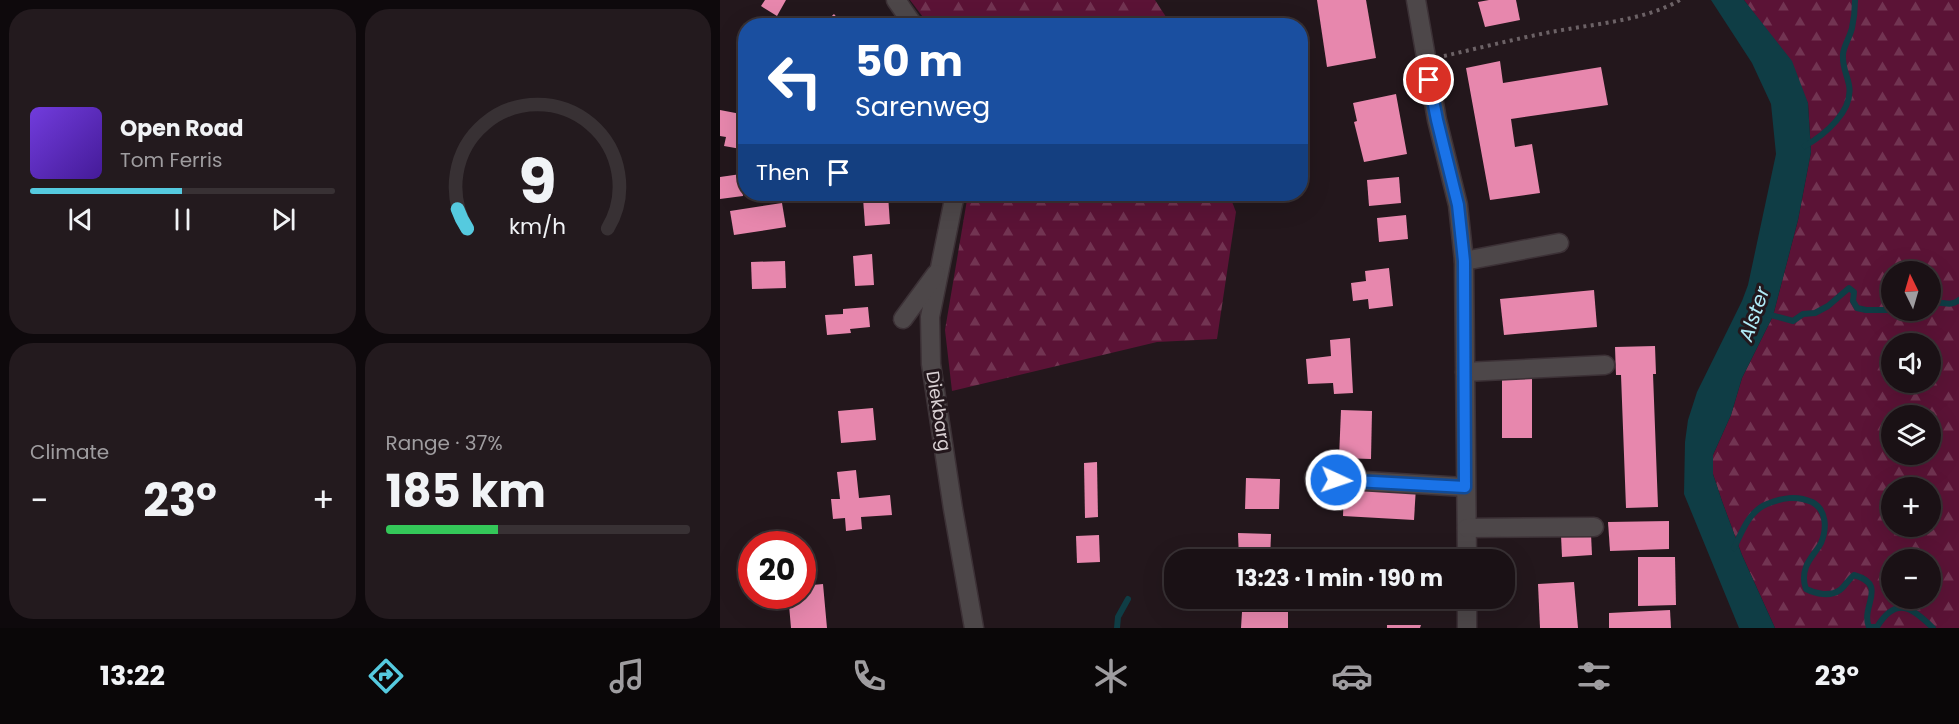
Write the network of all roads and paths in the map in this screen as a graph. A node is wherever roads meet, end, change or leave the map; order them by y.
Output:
1 (896, 0) edge
2 (1416, 0) edge
3 (1680, 0) edge
4 (908, 18) edge
5 (1425, 61) junction
6 (953, 201) edge
7 (1559, 243) dead end
8 (1464, 261) junction
9 (938, 271) junction
10 (903, 319) dead end
11 (1605, 365) dead end
12 (1465, 372) junction
13 (1314, 478) dead end
14 (1465, 487) junction
15 (1594, 527) dead end
16 (1467, 528) junction
17 (1467, 549) edge
18 (1467, 609) edge
19 (975, 628) edge
20 (1467, 628) edge

1 - 4 street
2 - 5 street
3 - 5 path
5 - 8 street
6 - 9 street, Diekbarg
7 - 8 street
8 - 12 street
9 - 10 street
9 - 19 street, Diekbarg
11 - 12 street
12 - 14 street
13 - 14 street
14 - 16 street
15 - 16 street
16 - 17 street
18 - 20 street

